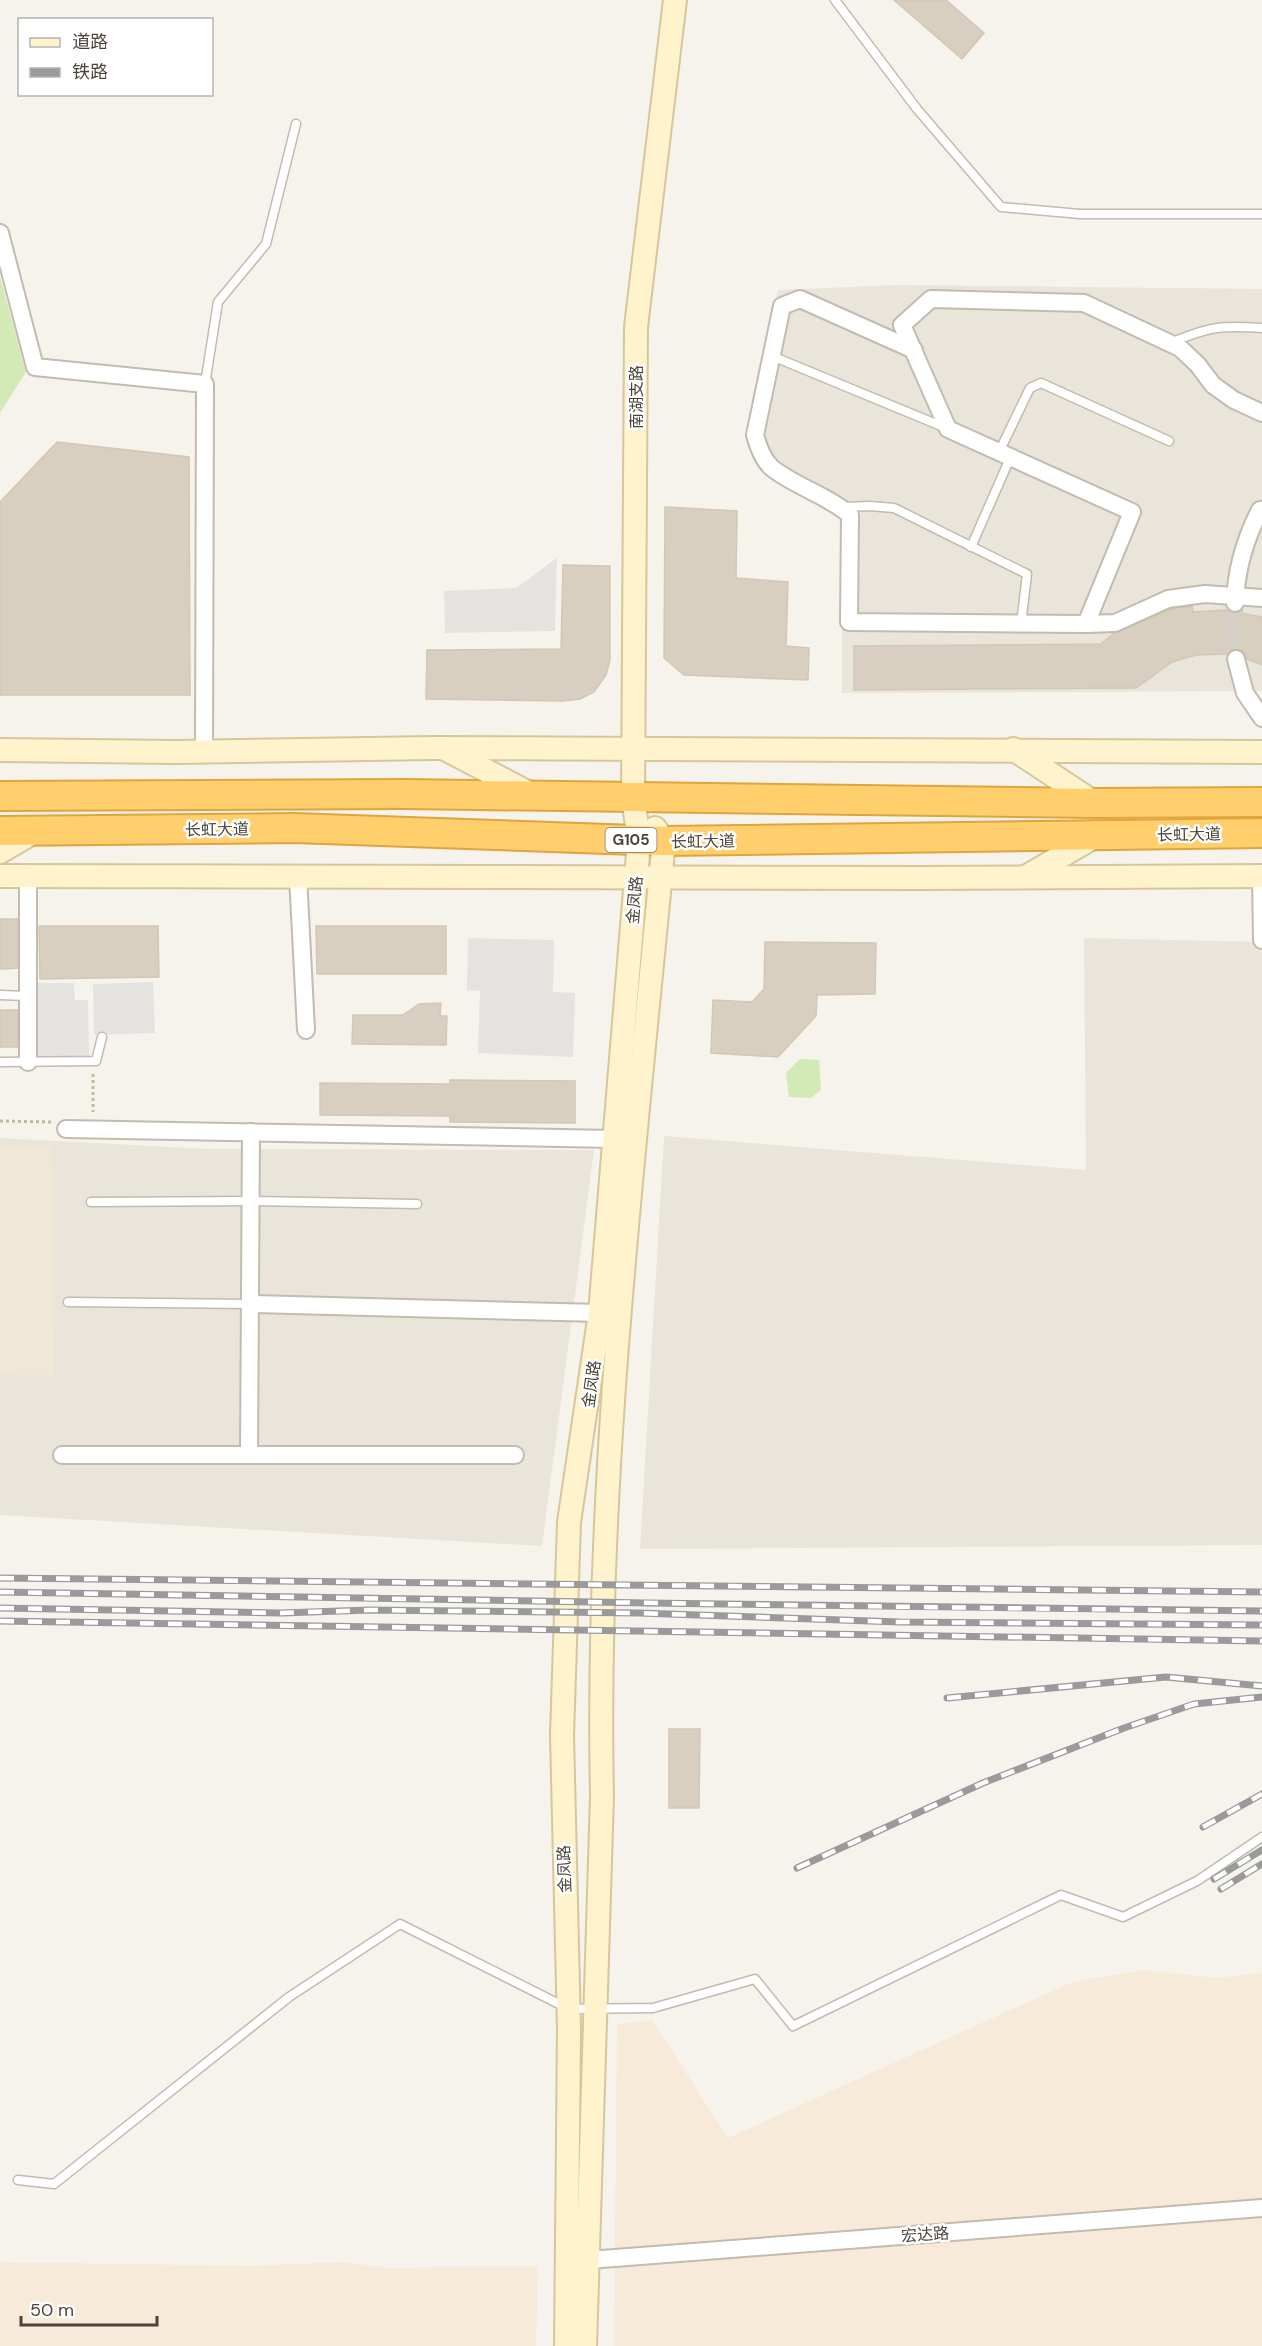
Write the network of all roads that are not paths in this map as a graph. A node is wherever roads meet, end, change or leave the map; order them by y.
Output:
1 (675, 0) edge
2 (835, 0) edge
3 (296, 124) dead end
4 (1262, 213) edge
5 (0, 233) edge
6 (1262, 328) edge
7 (1170, 343) junction
8 (914, 351) junction
9 (772, 356) junction
10 (205, 384) junction
11 (1262, 413) edge
12 (948, 429) junction
13 (1169, 441) dead end
14 (1005, 453) junction
15 (841, 507) junction
16 (1262, 511) edge
17 (971, 547) junction
18 (1262, 598) edge
19 (1235, 599) junction
20 (1021, 624) junction
21 (1086, 624) junction
22 (1236, 659) tunnel mouth
23 (1262, 718) edge
24 (443, 748) junction
25 (634, 748) junction
26 (1013, 749) junction
27 (1, 751) edge
28 (204, 751) junction
29 (1262, 752) edge
30 (0, 796) edge
31 (535, 796) junction
32 (633, 797) junction
33 (1262, 802) edge
34 (1095, 803) junction
35 (0, 831) edge
36 (36, 831) junction
37 (1262, 833) edge
38 (1096, 836) junction
39 (652, 841) junction
40 (0, 852) edge
41 (0, 876) edge
42 (28, 876) junction
43 (298, 876) junction
44 (1262, 876) edge
45 (636, 877) junction
46 (660, 877) junction
47 (1026, 877) junction
48 (1262, 940) edge
49 (0, 995) edge
50 (28, 996) junction
51 (306, 1030) dead end
52 (102, 1037) dead end
53 (0, 1062) edge
54 (28, 1062) junction
55 (66, 1129) dead end
56 (251, 1132) junction
57 (614, 1139) junction
58 (251, 1201) junction
59 (92, 1202) dead end
60 (417, 1204) dead end
61 (68, 1302) dead end
62 (250, 1304) junction
63 (600, 1313) junction
64 (62, 1455) dead end
65 (249, 1455) junction
66 (515, 1455) dead end
67 (1262, 1837) edge
68 (569, 2009) junction
69 (596, 2009) junction
70 (18, 2180) dead end
71 (1262, 2208) edge
72 (589, 2260) junction
73 (566, 2346) edge
74 (585, 2346) edge

1 - 25 street, 南湖支路
2 - 4 lane
3 - 10 lane
5 - 10 street
6 - 7 lane
7 - 8 street
7 - 11 street
8 - 9 street
8 - 12 street
9 - 12 lane
9 - 15 street
10 - 28 street
12 - 14 street
13 - 14 lane
14 - 17 lane
14 - 21 street
15 - 17 lane
15 - 20 street
16 - 19 street
17 - 20 lane
18 - 19 street
19 - 21 street
20 - 21 street
22 - 23 street
24 - 25 street
24 - 28 street
24 - 31 street
25 - 26 street
25 - 32 street, 南湖支路
26 - 29 street
26 - 34 street
27 - 28 street
30 - 31 highway, 长虹大道
31 - 32 highway, 长虹大道
32 - 34 highway, 长虹大道
32 - 39 street, 金凤路
33 - 34 highway, 长虹大道
35 - 36 highway, 长虹大道 / G105
36 - 39 highway, 长虹大道 / G105
36 - 40 street
37 - 38 highway, 长虹大道 / G105
38 - 39 highway, 长虹大道 / G105
38 - 47 street
39 - 45 street, 金凤路
39 - 46 street, 金凤路
41 - 42 street
42 - 43 street
42 - 50 street
43 - 45 street
43 - 51 street
44 - 47 street
44 - 48 street
45 - 46 street
45 - 57 street, 金凤路
46 - 47 street
46 - 69 street, 金凤路
49 - 50 lane
50 - 54 street
52 - 54 lane
53 - 54 lane
55 - 56 street
56 - 57 street
56 - 58 street
57 - 63 street, 金凤路
58 - 59 lane
58 - 60 lane
58 - 62 street
61 - 62 lane
62 - 63 street
62 - 65 street
63 - 68 street, 金凤路
64 - 65 street
65 - 66 street
67 - 69 lane
68 - 69 lane
68 - 70 lane
68 - 73 street, 金凤路
69 - 72 street, 金凤路
71 - 72 street, 宏达路
72 - 74 street, 金凤路

